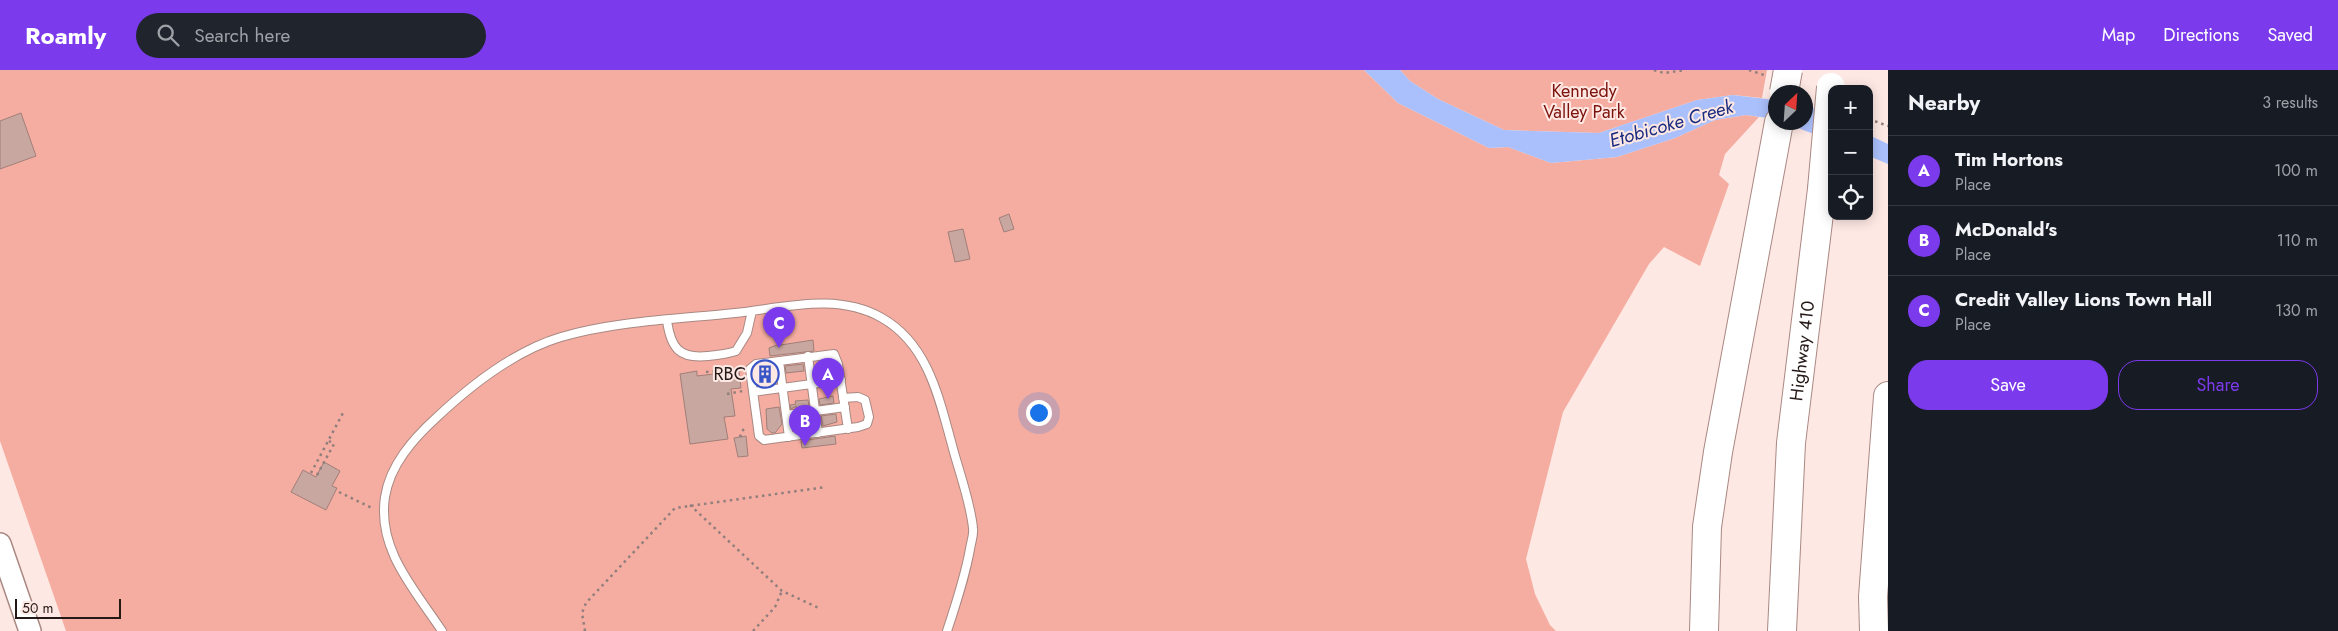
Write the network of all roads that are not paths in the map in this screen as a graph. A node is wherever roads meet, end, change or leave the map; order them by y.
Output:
1 (1788, 70) edge
2 (1832, 78) edge
3 (1785, 85) edge
4 (1778, 130) edge
5 (752, 311) junction
6 (667, 320) junction
7 (808, 356) junction
8 (779, 360) junction
9 (841, 380) junction
10 (812, 384) junction
11 (782, 388) junction
12 (749, 391) junction
13 (1888, 396) edge
14 (843, 398) junction
15 (845, 407) junction
16 (815, 411) junction
17 (786, 415) junction
18 (848, 429) junction
19 (818, 433) junction
20 (789, 437) junction
21 (0, 544) edge
22 (1703, 625) edge
23 (30, 631) edge
24 (442, 631) edge
25 (947, 631) edge
26 (1782, 631) edge
27 (1874, 631) edge

1 - 3 highway, bridge
2 - 26 highway, Highway 410, bridge
4 - 22 highway
5 - 6 lane
5 - 6 lane
5 - 25 lane
6 - 24 lane
7 - 8 lane
7 - 9 lane
7 - 10 lane
8 - 11 lane
8 - 12 lane
9 - 10 lane
9 - 14 lane
10 - 11 lane
10 - 16 lane
11 - 12 lane
11 - 17 lane
12 - 20 lane
13 - 27 highway
14 - 15 lane
14 - 18 lane
15 - 16 lane
15 - 18 lane
16 - 17 lane
16 - 19 lane
17 - 20 lane
18 - 19 lane
19 - 20 lane
21 - 23 main road

